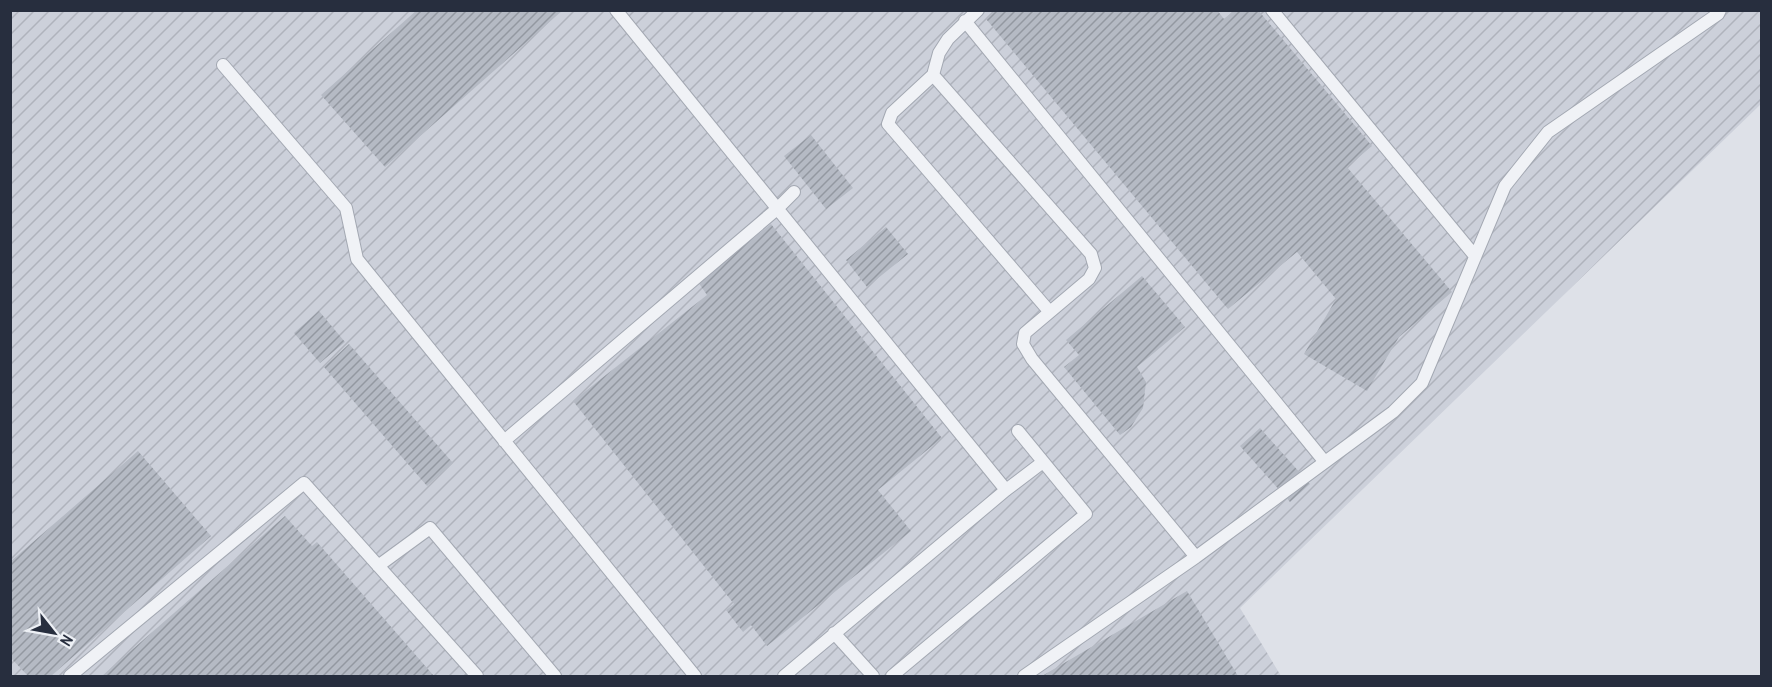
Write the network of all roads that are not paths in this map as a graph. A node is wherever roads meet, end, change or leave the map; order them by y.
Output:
1 (616, 10) edge
2 (978, 10) edge
3 (1272, 10) edge
4 (1720, 10) edge
5 (965, 21) junction
6 (223, 65) dead end
7 (933, 75) junction
8 (794, 192) dead end
9 (777, 209) junction
10 (1475, 256) junction
11 (1049, 311) junction
12 (1018, 431) dead end
13 (504, 441) junction
14 (1324, 461) junction
15 (1043, 462) junction
16 (1006, 490) junction
17 (1196, 556) junction
18 (378, 566) junction
19 (834, 633) junction
20 (70, 676) edge
21 (477, 676) edge
22 (555, 676) edge
23 (695, 676) edge
24 (784, 676) edge
25 (873, 676) edge
26 (892, 676) edge
27 (1024, 676) edge

1 - 9 lane
2 - 5 lane
3 - 10 lane
4 - 10 lane
5 - 7 lane
5 - 14 lane
6 - 13 lane
7 - 11 lane
7 - 11 lane
8 - 9 lane
9 - 13 lane
9 - 16 lane
10 - 14 lane
11 - 17 lane
12 - 15 lane
13 - 23 lane
14 - 17 lane
15 - 16 lane
15 - 26 lane
16 - 19 lane
17 - 27 lane
18 - 20 lane
18 - 21 lane
18 - 22 lane
19 - 24 lane
19 - 25 lane

